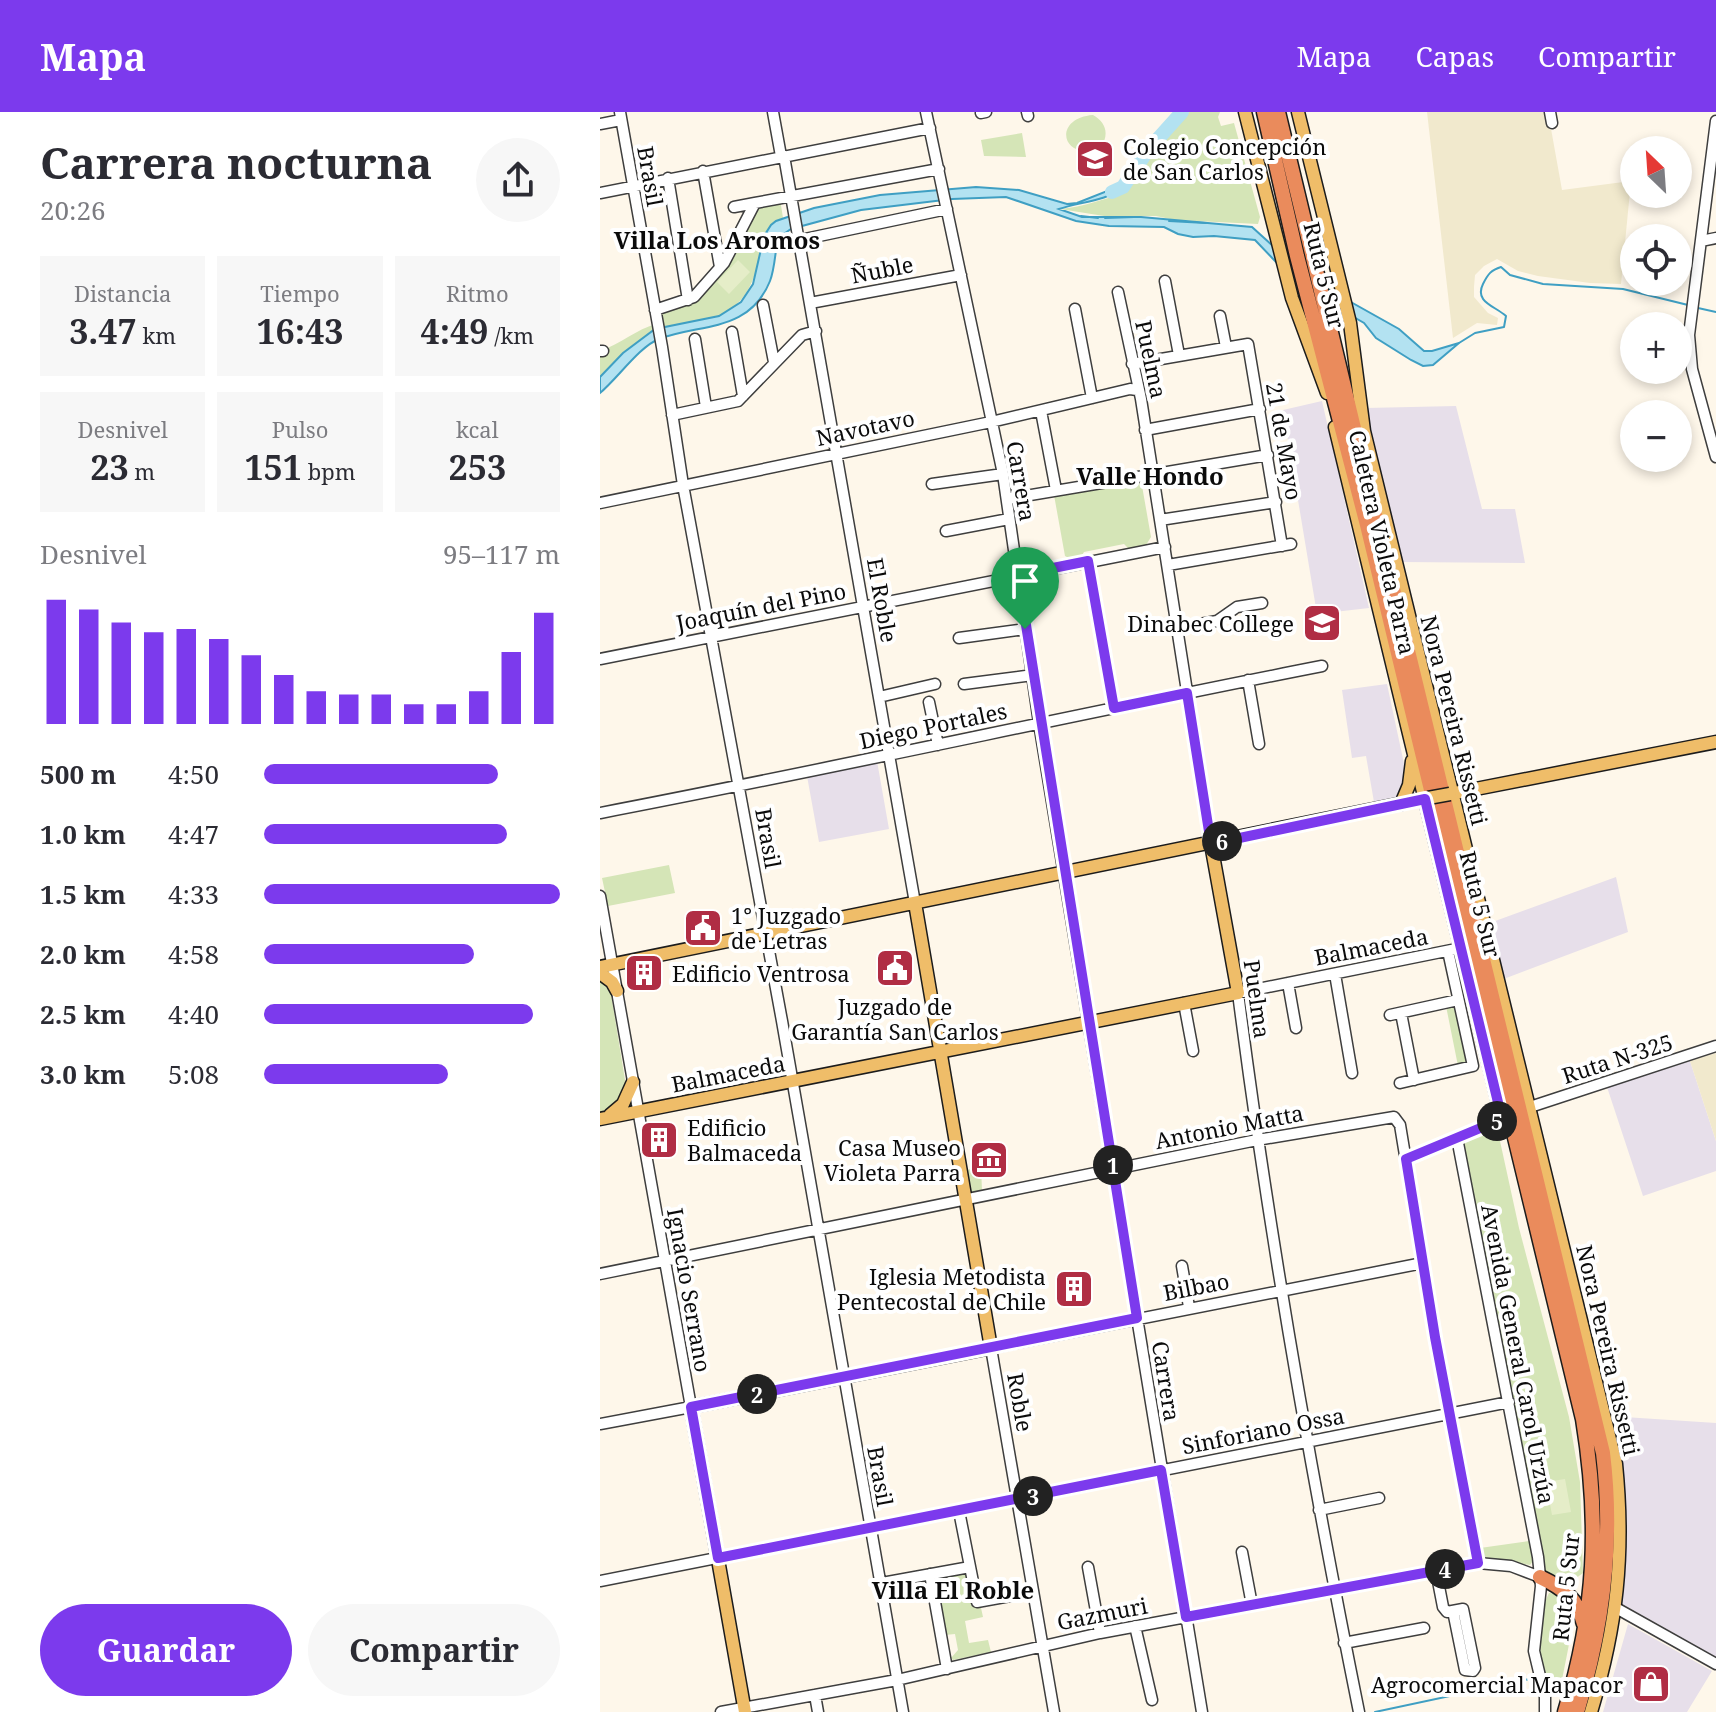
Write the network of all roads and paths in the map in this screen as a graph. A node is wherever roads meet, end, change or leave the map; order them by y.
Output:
1 (773, 112) edge
2 (926, 112) edge
3 (1245, 112) edge
4 (1264, 112) edge
5 (1278, 112) edge
6 (1298, 112) edge
7 (620, 116) edge
8 (1716, 121) edge
9 (600, 124) edge
10 (930, 128) junction
11 (783, 156) junction
12 (939, 169) junction
13 (703, 171) junction
14 (668, 178) junction
15 (633, 186) junction
16 (600, 193) edge
17 (792, 196) junction
18 (755, 203) junction
19 (946, 206) junction
20 (734, 207) dead end
21 (799, 237) junction
22 (1716, 238) edge
23 (1701, 241) junction
24 (720, 267) junction
25 (961, 275) junction
26 (1165, 281) dead end
27 (1118, 292) dead end
28 (688, 300) junction
29 (810, 303) junction
30 (763, 305) dead end
31 (1075, 309) dead end
32 (655, 310) junction
33 (1220, 316) dead end
34 (816, 331) junction
35 (732, 332) dead end
36 (695, 339) dead end
37 (1226, 347) junction
38 (1179, 355) junction
39 (774, 362) junction
40 (1132, 364) junction
41 (1137, 390) junction
42 (743, 396) junction
43 (1092, 398) junction
44 (706, 407) junction
45 (1260, 409) junction
46 (1041, 411) junction
47 (672, 415) junction
48 (991, 422) junction
49 (1145, 430) junction
50 (837, 453) junction
51 (1268, 455) junction
52 (1716, 457) edge
53 (1003, 474) junction
54 (1152, 475) junction
55 (932, 484) dead end
56 (683, 485) junction
57 (1056, 490) junction
58 (1007, 499) junction
59 (1276, 502) junction
60 (600, 503) edge
61 (1009, 519) junction
62 (1160, 520) junction
63 (946, 531) dead end
64 (1165, 547) junction
65 (1088, 561) junction
66 (1168, 565) junction
67 (1018, 575) junction
68 (1262, 603) dead end
69 (864, 606) junction
70 (1178, 628) junction
71 (1025, 629) junction
72 (710, 637) junction
73 (959, 638) dead end
74 (600, 659) edge
75 (1322, 666) dead end
76 (1033, 675) junction
77 (1248, 680) junction
78 (935, 684) dead end
79 (964, 684) dead end
80 (1187, 693) junction
81 (879, 697) junction
82 (929, 702) dead end
83 (1114, 708) junction
84 (1039, 723) junction
85 (1716, 742) edge
86 (1259, 744) dead end
87 (938, 745) junction
88 (1412, 747) junction
89 (889, 756) junction
90 (740, 785) junction
91 (1451, 794) junction
92 (1426, 798) junction
93 (1401, 804) junction
94 (600, 813) edge
95 (1433, 831) junction
96 (1211, 844) junction
97 (1065, 872) junction
98 (600, 896) edge
99 (915, 903) junction
100 (765, 934) junction
101 (1454, 950) junction
102 (604, 968) edge
103 (1335, 974) junction
104 (1288, 983) junction
105 (617, 991) joint
106 (1238, 993) junction
107 (1458, 1000) junction
108 (1184, 1003) junction
109 (1090, 1023) junction
110 (1296, 1028) dead end
111 (1716, 1046) edge
112 (1193, 1051) dead end
113 (941, 1052) junction
114 (1352, 1073) dead end
115 (1414, 1080) junction
116 (791, 1081) junction
117 (633, 1082) junction
118 (1400, 1083) dead end
119 (1530, 1107) junction
120 (638, 1111) junction
121 (602, 1119) edge
122 (1502, 1119) junction
123 (1457, 1138) junction
124 (1257, 1140) junction
125 (1406, 1159) junction
126 (1114, 1170) junction
127 (965, 1198) junction
128 (818, 1229) junction
129 (665, 1262) junction
130 (1423, 1263) junction
131 (1182, 1266) dead end
132 (600, 1274) edge
133 (1283, 1290) junction
134 (1189, 1307) junction
135 (1556, 1311) junction
136 (1137, 1318) junction
137 (991, 1348) junction
138 (844, 1377) junction
139 (1509, 1402) junction
140 (691, 1407) junction
141 (1450, 1413) junction
142 (600, 1424) edge
143 (1307, 1442) junction
144 (1161, 1470) junction
145 (1379, 1498) dead end
146 (1019, 1499) junction
147 (1319, 1510) junction
148 (959, 1511) junction
149 (870, 1528) junction
150 (1242, 1552) dead end
151 (718, 1558) junction
152 (1478, 1563) junction
153 (970, 1567) junction
154 (1088, 1567) dead end
155 (1436, 1571) junction
156 (930, 1574) junction
157 (1540, 1577) junction
158 (600, 1581) edge
159 (882, 1583) junction
160 (1334, 1589) junction
161 (1033, 1592) junction
162 (1252, 1605) junction
163 (1616, 1608) junction
164 (1453, 1611) junction
165 (1186, 1617) junction
166 (1135, 1626) junction
167 (1424, 1628) dead end
168 (1585, 1628) junction
169 (1100, 1633) junction
170 (1344, 1643) junction
171 (1043, 1645) junction
172 (1716, 1664) edge
173 (947, 1669) junction
174 (897, 1680) junction
175 (815, 1695) junction
176 (1152, 1700) dead end
177 (744, 1710) edge
178 (1359, 1710) edge
179 (721, 1712) edge
180 (818, 1712) edge
181 (903, 1712) edge
182 (1054, 1712) edge
183 (1202, 1712) edge
184 (1545, 1712) edge
185 (1565, 1712) edge
186 (1577, 1712) edge
187 (1591, 1712) edge

1 - 11 street, El Roble
2 - 10 street, Carrera
3 - 88 main road, Caletera Violeta Parra
4 - 135 highway, Ruta 5 Sur
5 - 186 highway, Ruta 5 Sur
6 - 91 main road, Nora Pereira Rissetti
7 - 9 street
7 - 15 street, Brasil
8 - 23 street
10 - 11 street
10 - 12 street, Carrera
11 - 13 street
11 - 17 street, El Roble
12 - 17 street
12 - 19 street, Carrera
13 - 14 street
13 - 24 street
14 - 15 street
14 - 28 street
15 - 16 street
15 - 32 street, Brasil
17 - 18 street
17 - 21 street, El Roble
18 - 20 street
18 - 24 street
19 - 21 street
19 - 25 street, Carrera
21 - 29 street, El Roble
22 - 23 street
23 - 52 street
24 - 28 street
25 - 29 street, Ñuble
25 - 48 street, Carrera
26 - 38 street
27 - 40 street, Puelma
28 - 32 street
29 - 34 street, El Roble
30 - 39 street
31 - 43 street
32 - 47 street, Brasil
33 - 37 street
34 - 39 street
34 - 50 street, El Roble
35 - 42 street
36 - 44 street
37 - 38 street
37 - 45 street, 21 de Mayo
38 - 40 street
39 - 42 street
40 - 41 street, Puelma
41 - 43 street, Navotavo
41 - 49 street, Puelma
42 - 44 street
43 - 46 street, Navotavo
44 - 47 street
45 - 49 street
45 - 51 street, 21 de Mayo
46 - 48 street, Navotavo
46 - 57 street
47 - 56 street, Brasil
48 - 50 street, Navotavo
48 - 53 street, Carrera
49 - 54 street, Puelma
50 - 56 street, Navotavo
50 - 69 street, El Roble
51 - 54 street
51 - 59 street, 21 de Mayo
53 - 55 street
53 - 58 street, Carrera
54 - 57 street
54 - 62 street, Puelma
56 - 60 street, Navotavo
56 - 72 street, Brasil
57 - 58 street
58 - 61 street, Carrera
59 - 62 street
59 - 66 street, 21 de Mayo
61 - 63 street
61 - 67 street, Carrera
62 - 64 street, Puelma
64 - 65 street, Joaquín del Pino
64 - 66 street, Puelma
65 - 67 street, Joaquín del Pino
65 - 83 street
66 - 70 street, Puelma
67 - 69 street, Joaquín del Pino
67 - 71 street, Carrera
68 - 70 street
69 - 72 street, Joaquín del Pino
69 - 81 street, El Roble
70 - 80 street, Puelma
71 - 73 street
71 - 76 street, Carrera
72 - 74 street, Joaquín del Pino
72 - 90 street, Brasil
75 - 77 street, Diego Portales
76 - 79 street
76 - 84 street, Carrera
77 - 80 street, Diego Portales
77 - 86 street
78 - 81 street
80 - 83 street, Diego Portales
80 - 96 street, Puelma
81 - 89 street, El Roble
82 - 87 street
83 - 84 street, Diego Portales
84 - 87 street, Diego Portales
84 - 97 street, Carrera
85 - 91 main road
87 - 89 street, Diego Portales
88 - 92 main road, Caletera Violeta Parra
88 - 93 main road
89 - 90 street, Diego Portales
89 - 99 street, El Roble
90 - 94 street, Diego Portales
90 - 100 street, Brasil
91 - 92 main road, bridge
91 - 119 main road, Nora Pereira Rissetti
92 - 93 main road
92 - 95 main road, Caletera Violeta Parra
93 - 95 main road
93 - 96 main road
95 - 101 main road, Caletera Violeta Parra
96 - 97 main road
96 - 106 main road, Puelma
97 - 99 main road
97 - 109 street, Carrera
98 - 102 street
99 - 100 main road
99 - 113 main road, El Roble
100 - 102 main road
100 - 116 street, Brasil
101 - 103 street, Balmaceda
101 - 107 street
101 - 122 main road, Caletera Violeta Parra
102 - 105 main road
103 - 104 street, Balmaceda
103 - 114 street
104 - 106 street, Balmaceda
104 - 110 street, Balmaceda
105 - 117 street, Ignacio Serrano
106 - 108 main road, Balmaceda
106 - 124 street, Puelma
107 - 115 street
107 - 115 street
108 - 109 main road, Balmaceda
108 - 112 street
109 - 113 main road, Balmaceda
109 - 126 street, Carrera
111 - 119 street, Ruta N-325
113 - 116 main road, Balmaceda
113 - 127 main road, Roble
115 - 118 street
116 - 120 main road, Balmaceda
116 - 128 street, Brasil
117 - 120 street, Ignacio Serrano
117 - 121 main road
119 - 163 main road, Nora Pereira Rissetti
120 - 121 main road, Balmaceda
120 - 129 street, Ignacio Serrano
122 - 123 street
122 - 135 highway
123 - 125 street
123 - 139 street, Avenida General Carol Urzúa
124 - 125 street, Antonio Matta
124 - 126 street, Antonio Matta
124 - 133 street, Puelma
125 - 130 street
126 - 127 street, Antonio Matta
126 - 136 street, Carrera
127 - 128 street, Antonio Matta
127 - 137 main road, Roble
128 - 129 street, Antonio Matta
128 - 138 street, Brasil
129 - 132 street, Antonio Matta
129 - 140 street, Ignacio Serrano
130 - 133 street, Bilbao
130 - 141 street
131 - 134 street
133 - 134 street, Bilbao
133 - 143 street, Puelma
134 - 136 street, Bilbao
135 - 168 highway, Ruta 5 Sur
136 - 137 street, Bilbao
136 - 144 street, Carrera
137 - 138 main road, Bilbao
137 - 146 street, Roble
138 - 140 main road, Bilbao
138 - 149 street, Brasil
139 - 141 street, Sinforiano Ossa
139 - 157 street, Avenida General Carol Urzúa
140 - 142 street, Bilbao
140 - 151 main road, Ignacio Serrano
141 - 143 street, Sinforiano Ossa
141 - 152 street
143 - 144 street, Sinforiano Ossa
143 - 147 street, Puelma
144 - 146 street, Sinforiano Ossa
144 - 165 street, Carrera
145 - 147 street
146 - 148 street, Sinforiano Ossa
146 - 161 street, Roble
147 - 160 street, Puelma
148 - 149 street, Sinforiano Ossa
148 - 153 street
149 - 151 street, Sinforiano Ossa
149 - 159 street, Brasil
150 - 162 street
151 - 158 street, Sinforiano Ossa
151 - 177 main road, Ignacio Serrano
152 - 155 street, Gazmuri
152 - 157 street, Gazmuri
153 - 156 street
153 - 161 street
154 - 169 street
155 - 160 street, Gazmuri
155 - 164 street
156 - 159 street
156 - 173 street
157 - 168 highway
157 - 184 street, Avenida General Carol Urzúa
159 - 174 street, Brasil
160 - 162 street, Gazmuri
160 - 170 street, Puelma
161 - 171 street, Roble
162 - 165 street, Gazmuri
163 - 172 street
163 - 187 main road, Nora Pereira Rissetti
164 - 164 street
165 - 166 street, Gazmuri
165 - 183 street, Carrera
166 - 169 street, Gazmuri
166 - 176 street
167 - 170 street
168 - 185 highway, Ruta 5 Sur
169 - 171 street, Gazmuri
170 - 178 street, Puelma
171 - 173 street, Gazmuri
171 - 182 street, Roble
173 - 174 street, Gazmuri
174 - 175 street, Gazmuri
174 - 181 street, Brasil
175 - 177 street, Gazmuri
175 - 180 street
177 - 179 street, Gazmuri

